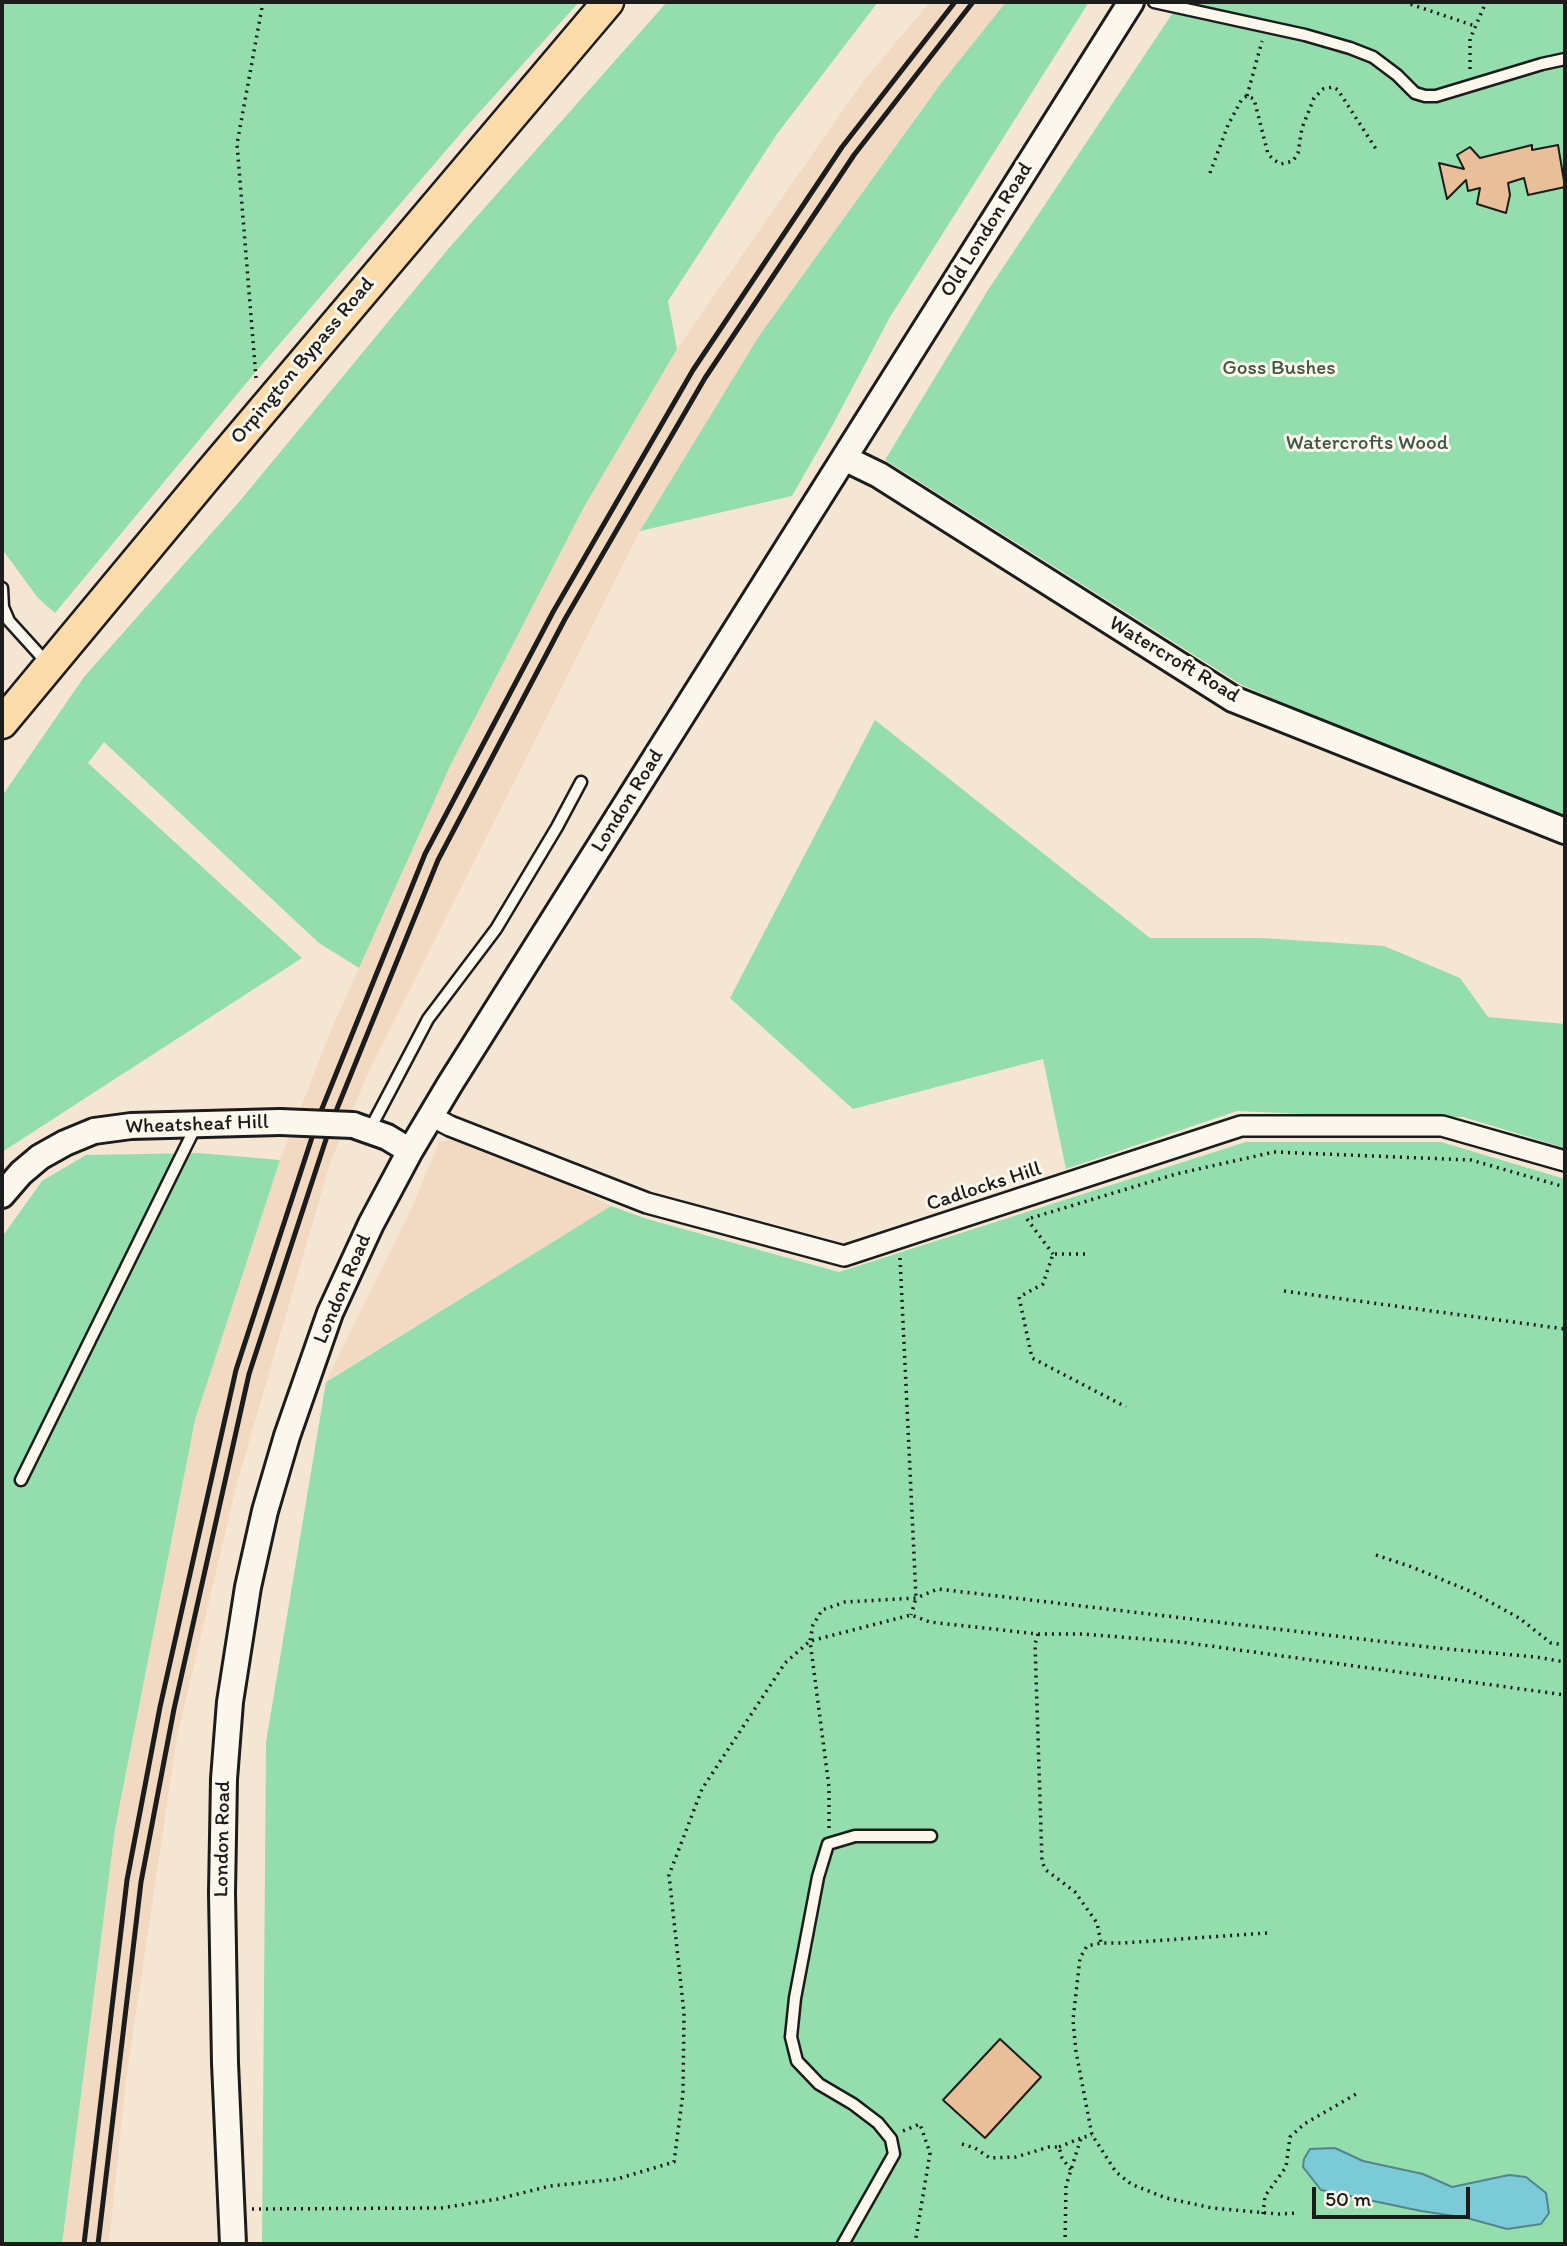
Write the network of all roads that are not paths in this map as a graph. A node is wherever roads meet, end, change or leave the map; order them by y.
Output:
1 (608, 2) edge
2 (1131, 2) edge
3 (1154, 2) edge
4 (1565, 59) edge
5 (844, 458) junction
6 (2, 588) edge
7 (48, 664) junction
8 (2, 723) edge
9 (581, 782) dead end
10 (1565, 831) edge
11 (431, 1116) junction
12 (197, 1124) junction
13 (361, 1128) junction
14 (410, 1151) junction
15 (1565, 1161) edge
16 (2, 1195) edge
17 (21, 1480) dead end
18 (931, 1836) dead end
19 (233, 2244) edge
20 (843, 2244) edge

1 - 7 main road, Orpington Bypass Road
2 - 5 street, Old London Road
3 - 4 lane
5 - 10 street, Watercroft Road
5 - 11 street, London Road
6 - 7 lane
7 - 8 main road, Orpington Bypass Road
9 - 13 lane
11 - 14 street, London Road
11 - 15 street, Cadlocks Hill
12 - 13 street, Wheatsheaf Hill, bridge
12 - 16 street, Wheatsheaf Hill
12 - 17 lane
13 - 14 street, Wheatsheaf Hill
14 - 19 street, London Road
18 - 20 lane

